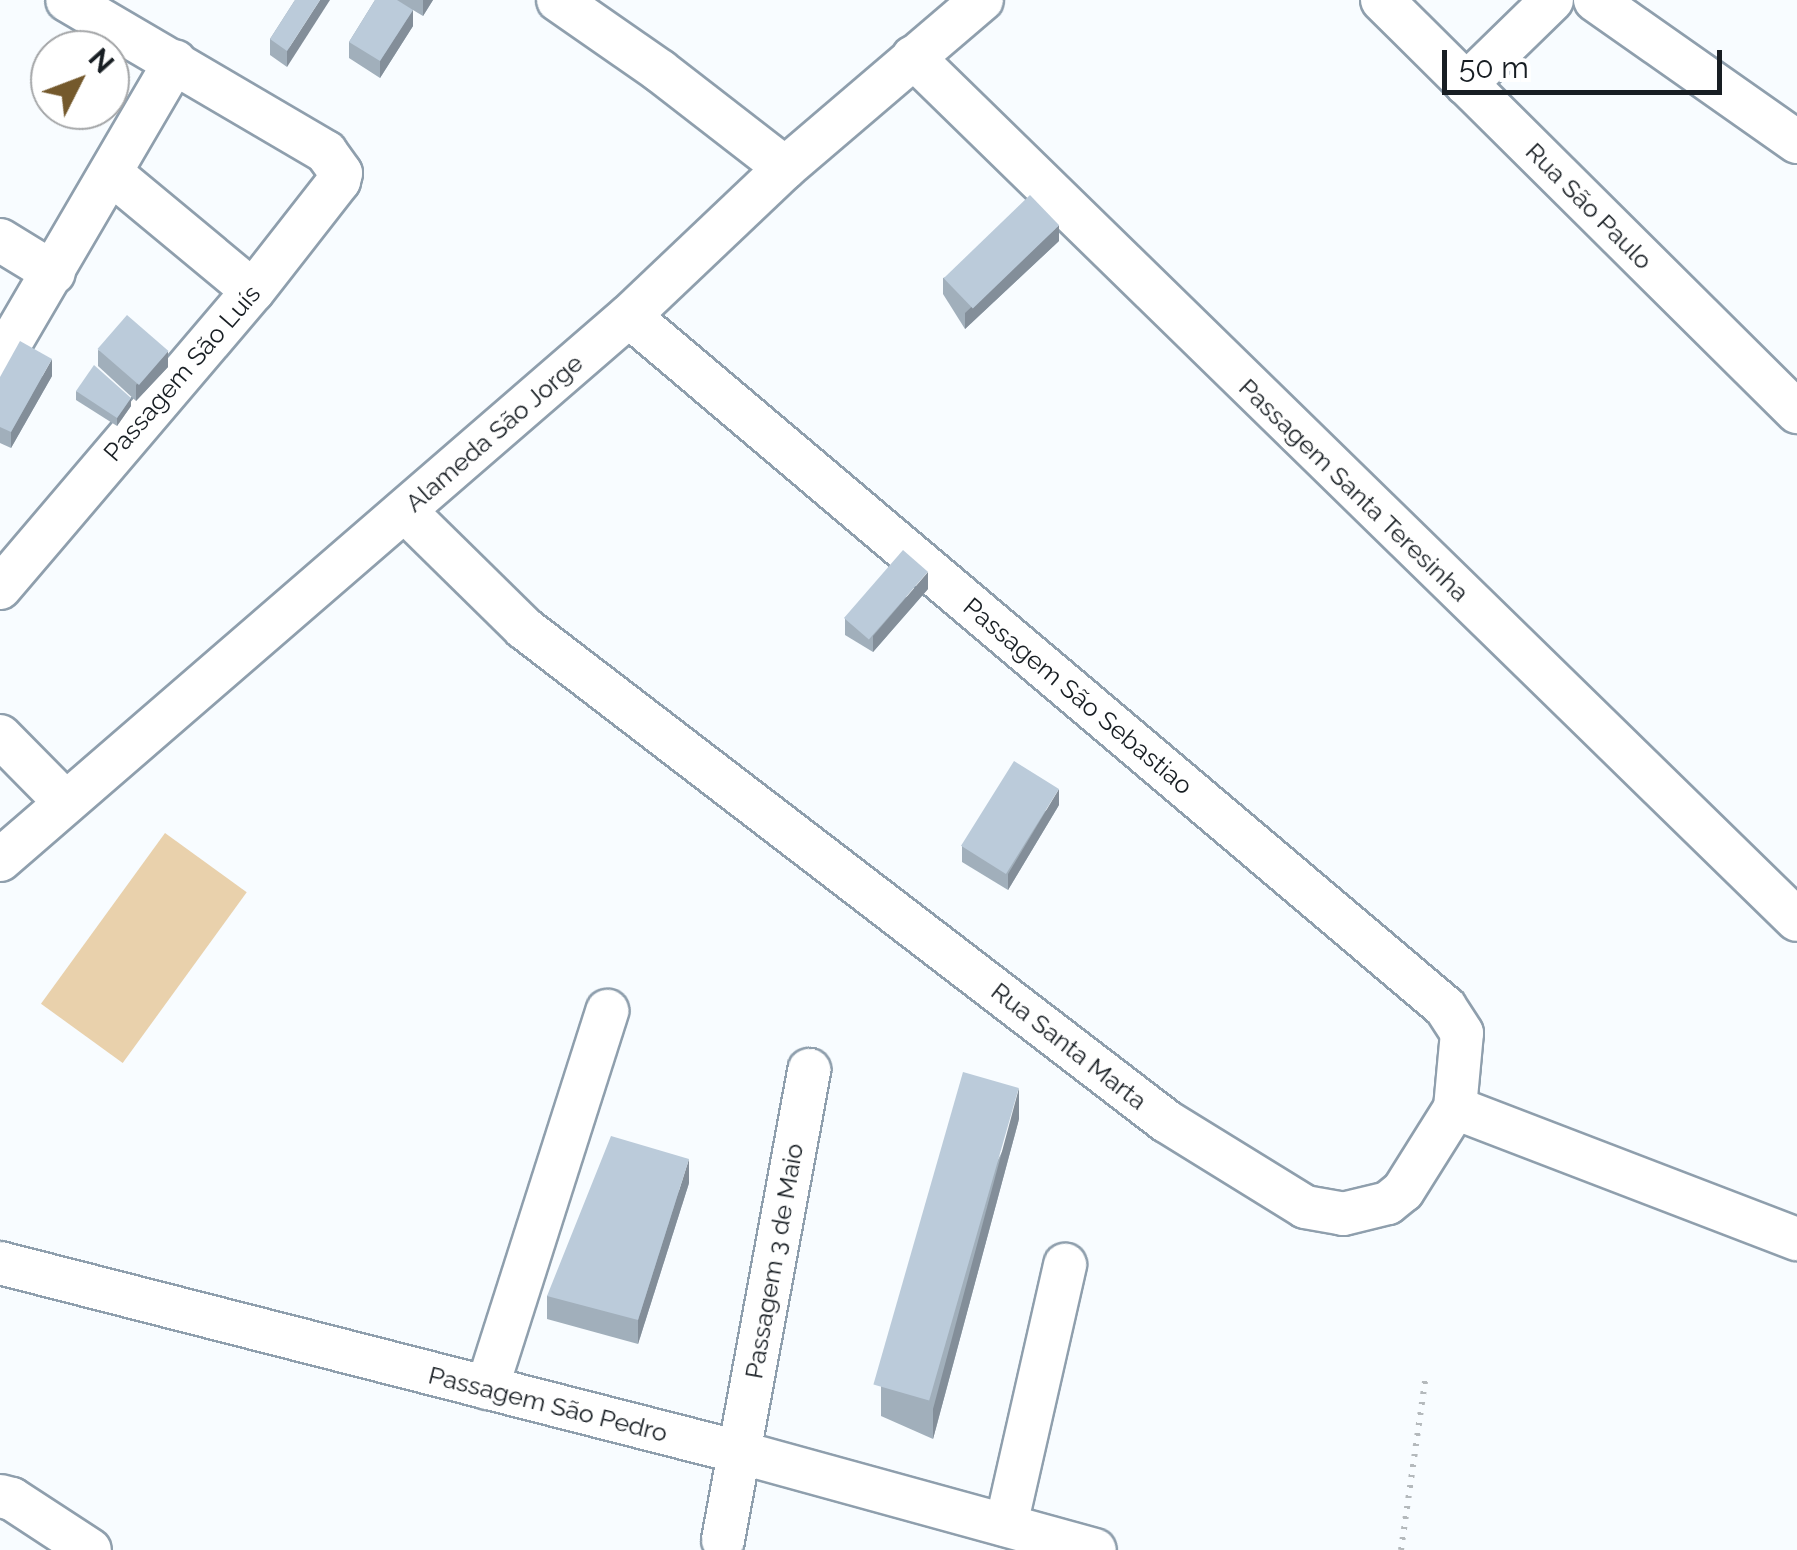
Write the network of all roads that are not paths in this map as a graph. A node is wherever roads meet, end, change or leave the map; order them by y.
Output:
1 (66, 0) edge
2 (558, 0) edge
3 (982, 0) edge
4 (1382, 0) edge
5 (1552, 0) edge
6 (1596, 0) edge
7 (912, 57) junction
8 (175, 60) junction
9 (1466, 84) junction
10 (1797, 142) edge
11 (785, 168) junction
12 (112, 174) junction
13 (0, 240) edge
14 (54, 273) junction
15 (254, 291) junction
16 (629, 316) junction
17 (0, 361) edge
18 (1797, 412) edge
19 (405, 511) junction
20 (0, 588) edge
21 (0, 736) edge
22 (64, 801) junction
23 (0, 860) edge
24 (1797, 920) edge
25 (607, 1011) dead end
26 (809, 1070) dead end
27 (1455, 1108) junction
28 (1797, 1239) edge
29 (0, 1263) edge
30 (1065, 1265) dead end
31 (487, 1388) junction
32 (739, 1452) junction
33 (0, 1496) edge
34 (1006, 1526) junction
35 (723, 1540) dead end
36 (90, 1550) edge
37 (1095, 1550) edge

1 - 8 street
2 - 11 street
3 - 7 street, Alameda São Jorge
4 - 9 street, Rua São Paulo
5 - 9 street
6 - 10 street
7 - 11 street, Alameda São Jorge
7 - 24 street, Passagem Santa Teresinha
8 - 12 street
8 - 15 street, Passagem São Luís
9 - 18 street, Rua São Paulo
11 - 16 street, Alameda São Jorge
12 - 14 street
12 - 15 street
13 - 14 street
14 - 17 street
15 - 20 street, Passagem São Luís
16 - 19 street, Alameda São Jorge
16 - 27 street, Passagem São Sebastiao
19 - 22 street, Alameda São Jorge
19 - 27 street, Rua Santa Marta
21 - 22 street
22 - 23 street, Alameda São Jorge
25 - 31 street
26 - 32 street, Passagem 3 de Maio
27 - 28 street
29 - 31 street, Passagem São Pedro
30 - 34 street
31 - 32 street, Passagem São Pedro
32 - 34 street, Passagem São Pedro
32 - 35 street, Passagem 3 de Maio
33 - 36 street
34 - 37 street, Passagem São Pedro

